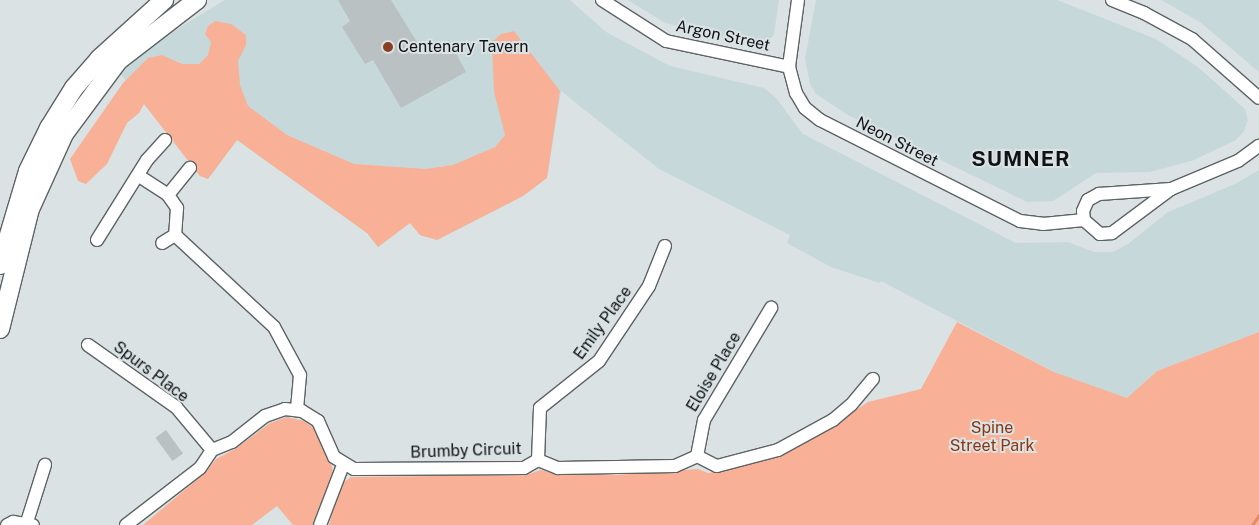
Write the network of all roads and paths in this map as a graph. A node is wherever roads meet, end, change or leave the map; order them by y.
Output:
1 (164, 0) edge
2 (198, 0) edge
3 (602, 0) edge
4 (798, 0) edge
5 (1112, 0) edge
6 (789, 67) junction
7 (1259, 98) edge
8 (165, 140) dead end
9 (1259, 146) edge
10 (190, 168) dead end
11 (139, 176) junction
12 (1171, 189) junction
13 (168, 195) junction
14 (1084, 220) junction
15 (175, 235) junction
16 (97, 240) dead end
17 (162, 244) dead end
18 (665, 246) dead end
19 (0, 265) edge
20 (771, 308) dead end
21 (0, 329) edge
22 (88, 345) dead end
23 (873, 379) dead end
24 (297, 410) junction
25 (212, 450) junction
26 (697, 456) junction
27 (538, 460) junction
28 (45, 465) dead end
29 (343, 465) junction
30 (30, 524) edge
31 (7, 525) edge
32 (126, 525) edge
33 (320, 525) edge

1 - 19 main road
2 - 21 main road
3 - 6 street, Argon Street
4 - 6 street, Neon Street
5 - 7 street
6 - 14 street, Neon Street
8 - 11 street
9 - 12 street
10 - 13 street
11 - 13 street
11 - 16 street
12 - 14 street
12 - 14 street
13 - 15 street
15 - 17 street
15 - 24 street
18 - 27 street, Emily Place
20 - 26 street, Eloise Place
22 - 25 street, Spurs Place
23 - 26 street
24 - 25 street
24 - 29 street
25 - 32 street
26 - 27 street, Brumby Circuit
27 - 29 street, Brumby Circuit
28 - 30 street
29 - 33 street
30 - 31 street

